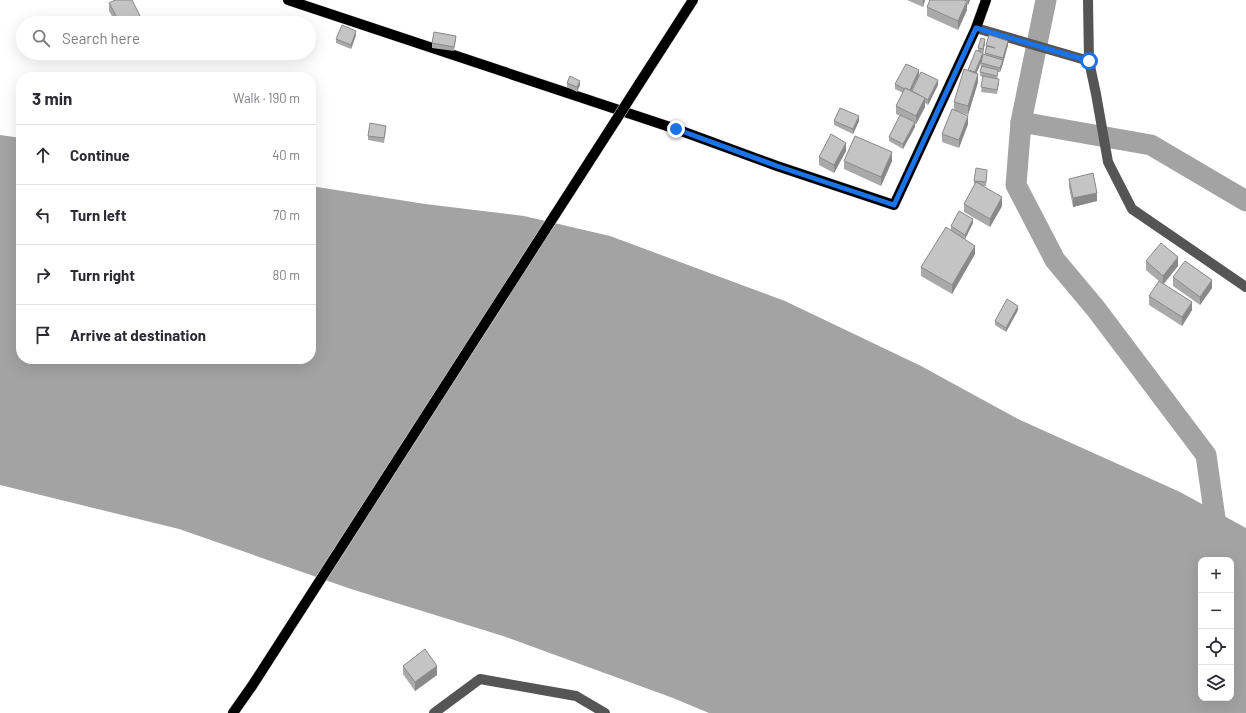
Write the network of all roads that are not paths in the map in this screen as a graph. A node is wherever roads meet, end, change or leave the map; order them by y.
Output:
1 (288, 0) edge
2 (693, 0) edge
3 (986, 0) edge
4 (1088, 0) edge
5 (976, 28) junction
6 (1089, 61) junction
7 (1246, 287) edge
8 (233, 713) edge
9 (434, 713) edge
10 (605, 713) edge

1 - 5 main road
2 - 8 main road, bridge
3 - 5 main road
4 - 6 street
5 - 6 street
6 - 7 street
9 - 10 street

